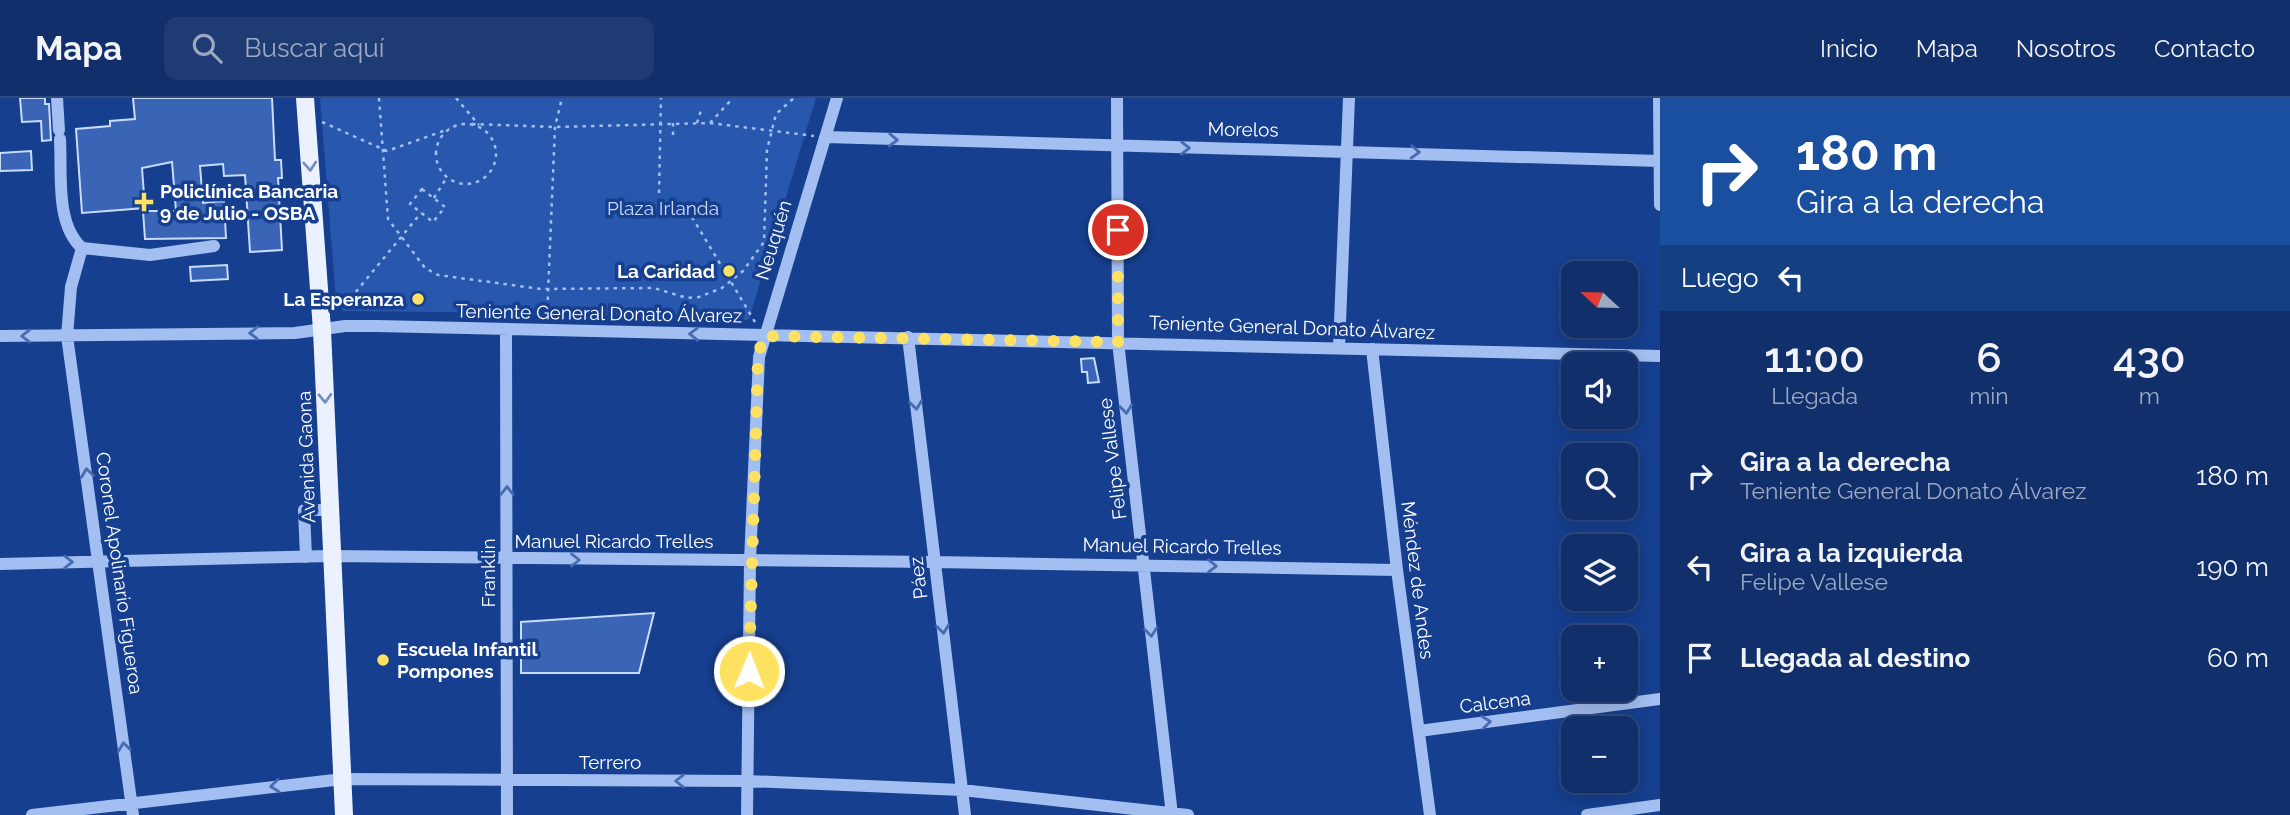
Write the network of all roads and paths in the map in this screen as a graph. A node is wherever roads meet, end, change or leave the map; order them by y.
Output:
1 (57, 98) edge
2 (379, 98) edge
3 (456, 98) edge
4 (562, 98) edge
5 (661, 98) edge
6 (733, 98) edge
7 (794, 98) edge
8 (837, 98) edge
9 (1117, 98) edge
10 (1349, 98) edge
11 (1659, 98) edge
12 (306, 107) edge
13 (702, 107) dead end
14 (660, 122) junction
15 (673, 122) junction
16 (697, 123) junction
17 (710, 123) junction
18 (472, 124) junction
19 (478, 124) junction
20 (555, 127) junction
21 (452, 128) junction
22 (482, 128) junction
23 (772, 130) junction
24 (673, 135) dead end
25 (825, 137) junction
26 (1117, 147) junction
27 (382, 149) junction
28 (1347, 150) junction
29 (1660, 161) edge
30 (447, 177) junction
31 (659, 193) dead end
32 (434, 198) junction
33 (1660, 205) edge
34 (421, 213) junction
35 (692, 217) dead end
36 (402, 240) junction
37 (215, 246) dead end
38 (82, 248) junction
39 (730, 281) junction
40 (549, 289) junction
41 (345, 304) dead end
42 (322, 330) junction
43 (506, 330) junction
44 (547, 331) junction
45 (0, 336) edge
46 (66, 336) junction
47 (763, 336) junction
48 (908, 337) junction
49 (1118, 342) junction
50 (1339, 348) junction
51 (1372, 349) junction
52 (1660, 356) edge
53 (329, 510) junction
54 (331, 556) junction
55 (306, 557) junction
56 (507, 559) junction
57 (100, 561) junction
58 (750, 561) junction
59 (935, 562) junction
60 (0, 564) edge
61 (1144, 565) junction
62 (1397, 570) junction
63 (1660, 699) edge
64 (1419, 731) junction
65 (343, 779) junction
66 (507, 781) junction
67 (748, 781) junction
68 (962, 790) junction
69 (1660, 805) edge
70 (132, 808) edge
71 (1172, 814) edge
72 (32, 815) edge
73 (344, 815) edge
74 (507, 815) edge
75 (747, 815) edge
76 (965, 815) edge
77 (1188, 815) edge
78 (1430, 815) edge
79 (1587, 815) edge

1 - 38 street
2 - 27 path
3 - 19 path
4 - 20 path
5 - 14 path
6 - 17 path
7 - 23 path
8 - 25 street, Neuquén
9 - 26 street, Felipe Vallese
10 - 28 street
11 - 29 street
12 - 27 path
12 -> 42 main road, Avenida Gaona
13 - 16 path
14 - 15 path
14 - 20 path
14 - 31 path
15 - 16 path
15 - 24 path
16 - 17 path
17 - 23 path
18 - 19 path
18 - 21 path
18 - 22 path
19 - 20 path
19 - 22 path
20 - 40 path
21 - 27 path
21 - 30 path
22 - 30 path
23 - 25 path
23 - 39 path
25 -> 26 street, Morelos
25 - 47 street, Neuquén
26 -> 28 street, Morelos
26 - 49 street, Felipe Vallese
27 - 36 path
28 -> 29 street, Morelos
28 - 50 street
29 - 33 street
30 - 32 path
32 - 34 path
32 - 34 path
34 - 36 path
35 - 39 path
36 - 40 path
36 - 41 path
37 - 38 street
38 - 46 street, Coronel Apolinario Figueroa
39 - 40 path
39 - 47 path
40 - 44 path
42 - 43 street, Teniente General Donato Álvarez
42 -> 46 street, Teniente General Donato Álvarez
42 -> 53 main road, Avenida Gaona
43 - 44 street, Teniente General Donato Álvarez
56 -> 43 street, Franklin
47 -> 44 street, Teniente General Donato Álvarez
46 -> 45 street, Teniente General Donato Álvarez
57 -> 46 street, Coronel Apolinario Figueroa
47 - 48 street, Teniente General Donato Álvarez
47 - 58 street, Neuquén
48 - 49 street, Teniente General Donato Álvarez
48 -> 59 street, Páez
49 - 50 street, Teniente General Donato Álvarez
49 -> 61 street, Felipe Vallese
50 - 51 street, Teniente General Donato Álvarez
51 - 52 street, Teniente General Donato Álvarez
51 - 62 street, Méndez de Andes
53 - 54 main road, Avenida Gaona
53 - 55 street
54 - 55 street, Manuel Ricardo Trelles
54 - 56 street, Manuel Ricardo Trelles
54 - 65 main road, Avenida Gaona
55 - 57 street, Manuel Ricardo Trelles
56 -> 58 street, Manuel Ricardo Trelles
56 - 66 street, Franklin
60 -> 57 street, Manuel Ricardo Trelles
70 -> 57 street, Coronel Apolinario Figueroa
58 - 59 street, Manuel Ricardo Trelles
58 - 67 street, Neuquén
59 - 61 street, Manuel Ricardo Trelles
59 -> 68 street, Páez
61 -> 62 street, Manuel Ricardo Trelles
61 -> 71 street, Felipe Vallese
62 - 64 street, Méndez de Andes
64 -> 63 street, Calcena
64 - 78 street, Méndez de Andes
65 - 66 street, Terrero
65 -> 70 street, Terrero
65 - 73 main road, Avenida Gaona
67 -> 66 street, Terrero
66 - 74 street, Franklin
67 - 68 street, Terrero
67 - 75 street, Neuquén
68 - 71 street, Terrero
68 - 76 street, Páez
69 - 79 street
70 - 72 street, Terrero
71 - 77 street, Terrero

